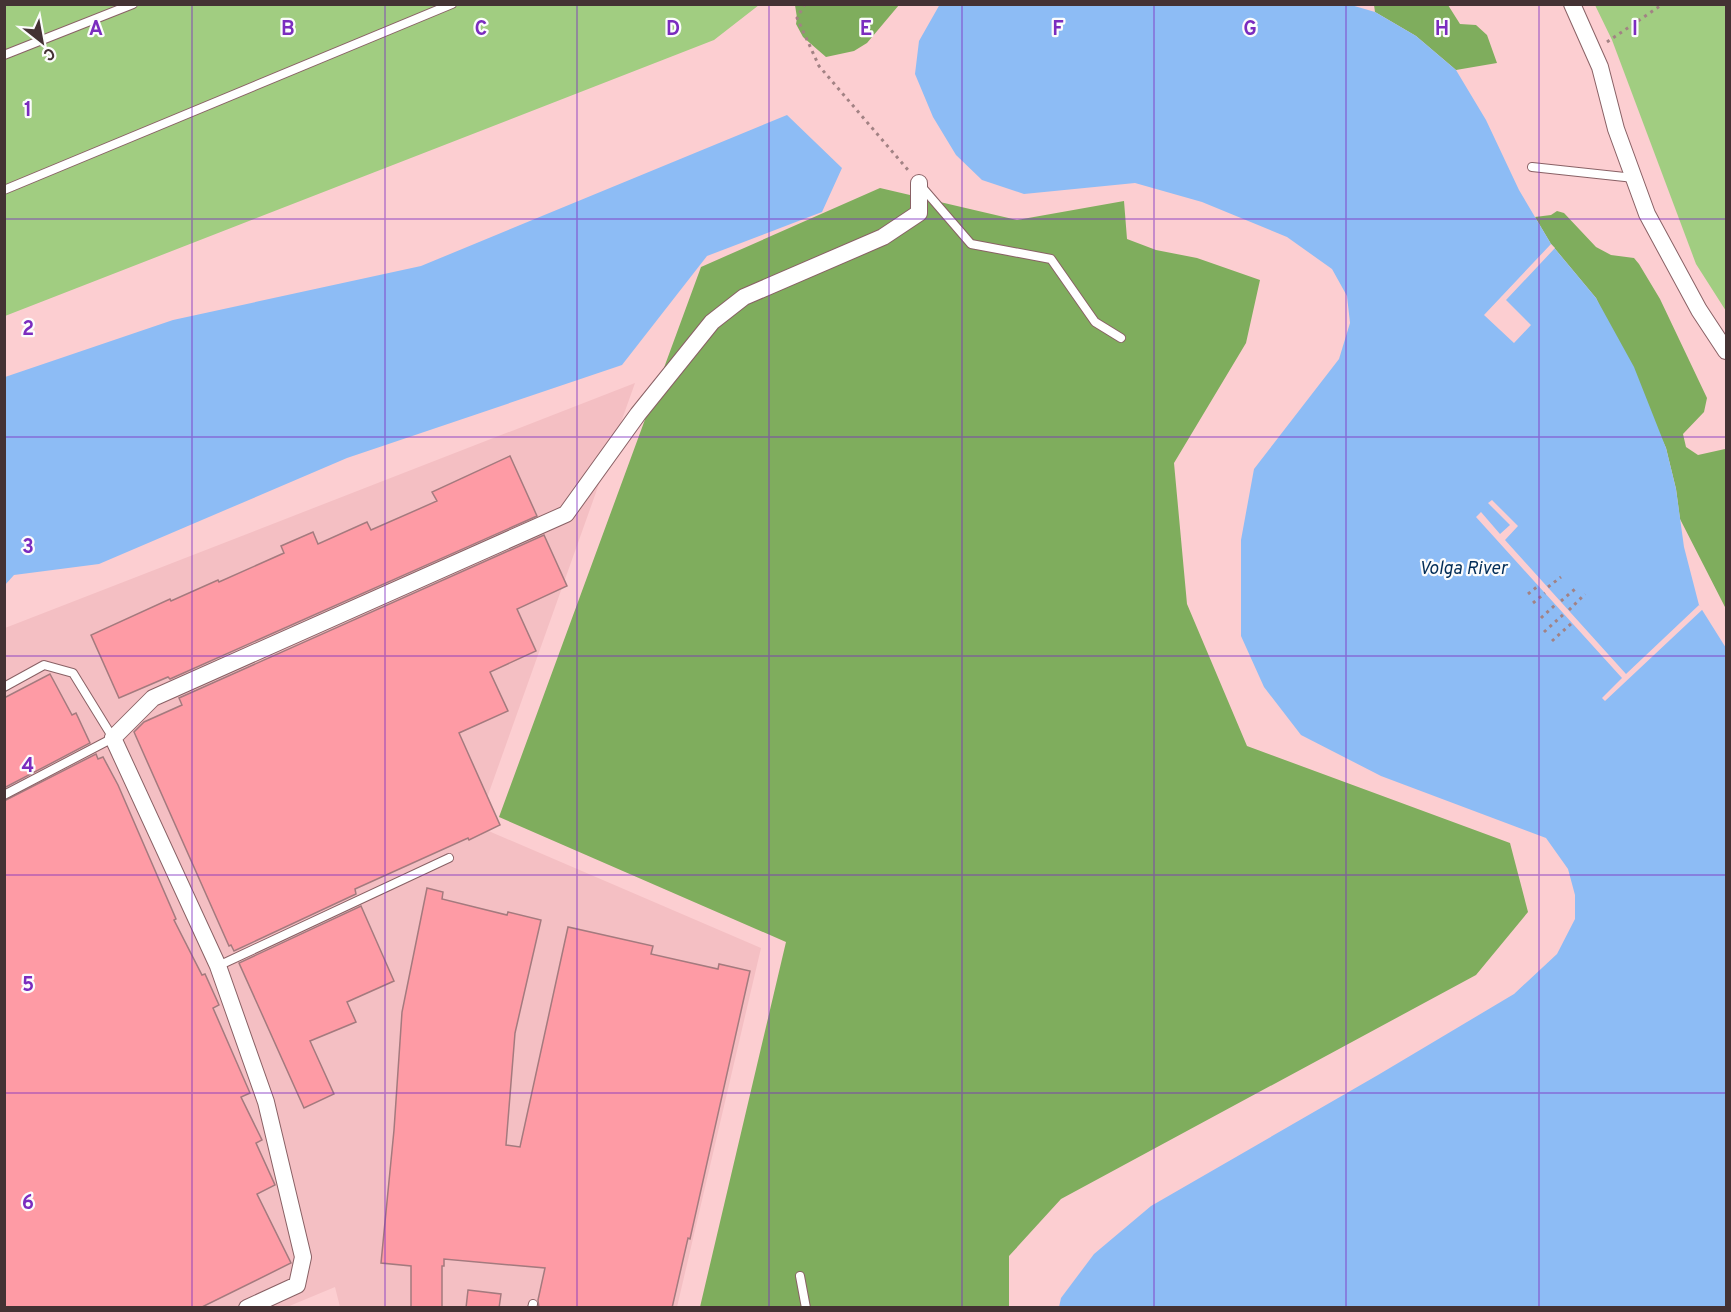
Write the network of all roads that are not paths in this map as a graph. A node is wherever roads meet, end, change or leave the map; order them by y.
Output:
1 (133, 4) edge
2 (452, 4) edge
3 (1572, 4) edge
4 (4, 55) edge
5 (1532, 167) dead end
6 (1634, 178) junction
7 (919, 183) joint
8 (4, 190) edge
9 (1121, 338) dead end
10 (1726, 351) edge
11 (4, 687) edge
12 (113, 738) junction
13 (4, 795) edge
14 (449, 858) dead end
15 (218, 966) junction
16 (800, 1276) dead end
17 (247, 1308) edge
18 (806, 1308) edge

1 - 4 lane
2 - 8 lane
3 - 6 street
5 - 6 lane
6 - 10 street
7 - 9 lane
7 - 12 street
11 - 12 lane
12 - 13 lane
12 - 15 street
14 - 15 lane
15 - 17 street
16 - 18 lane

